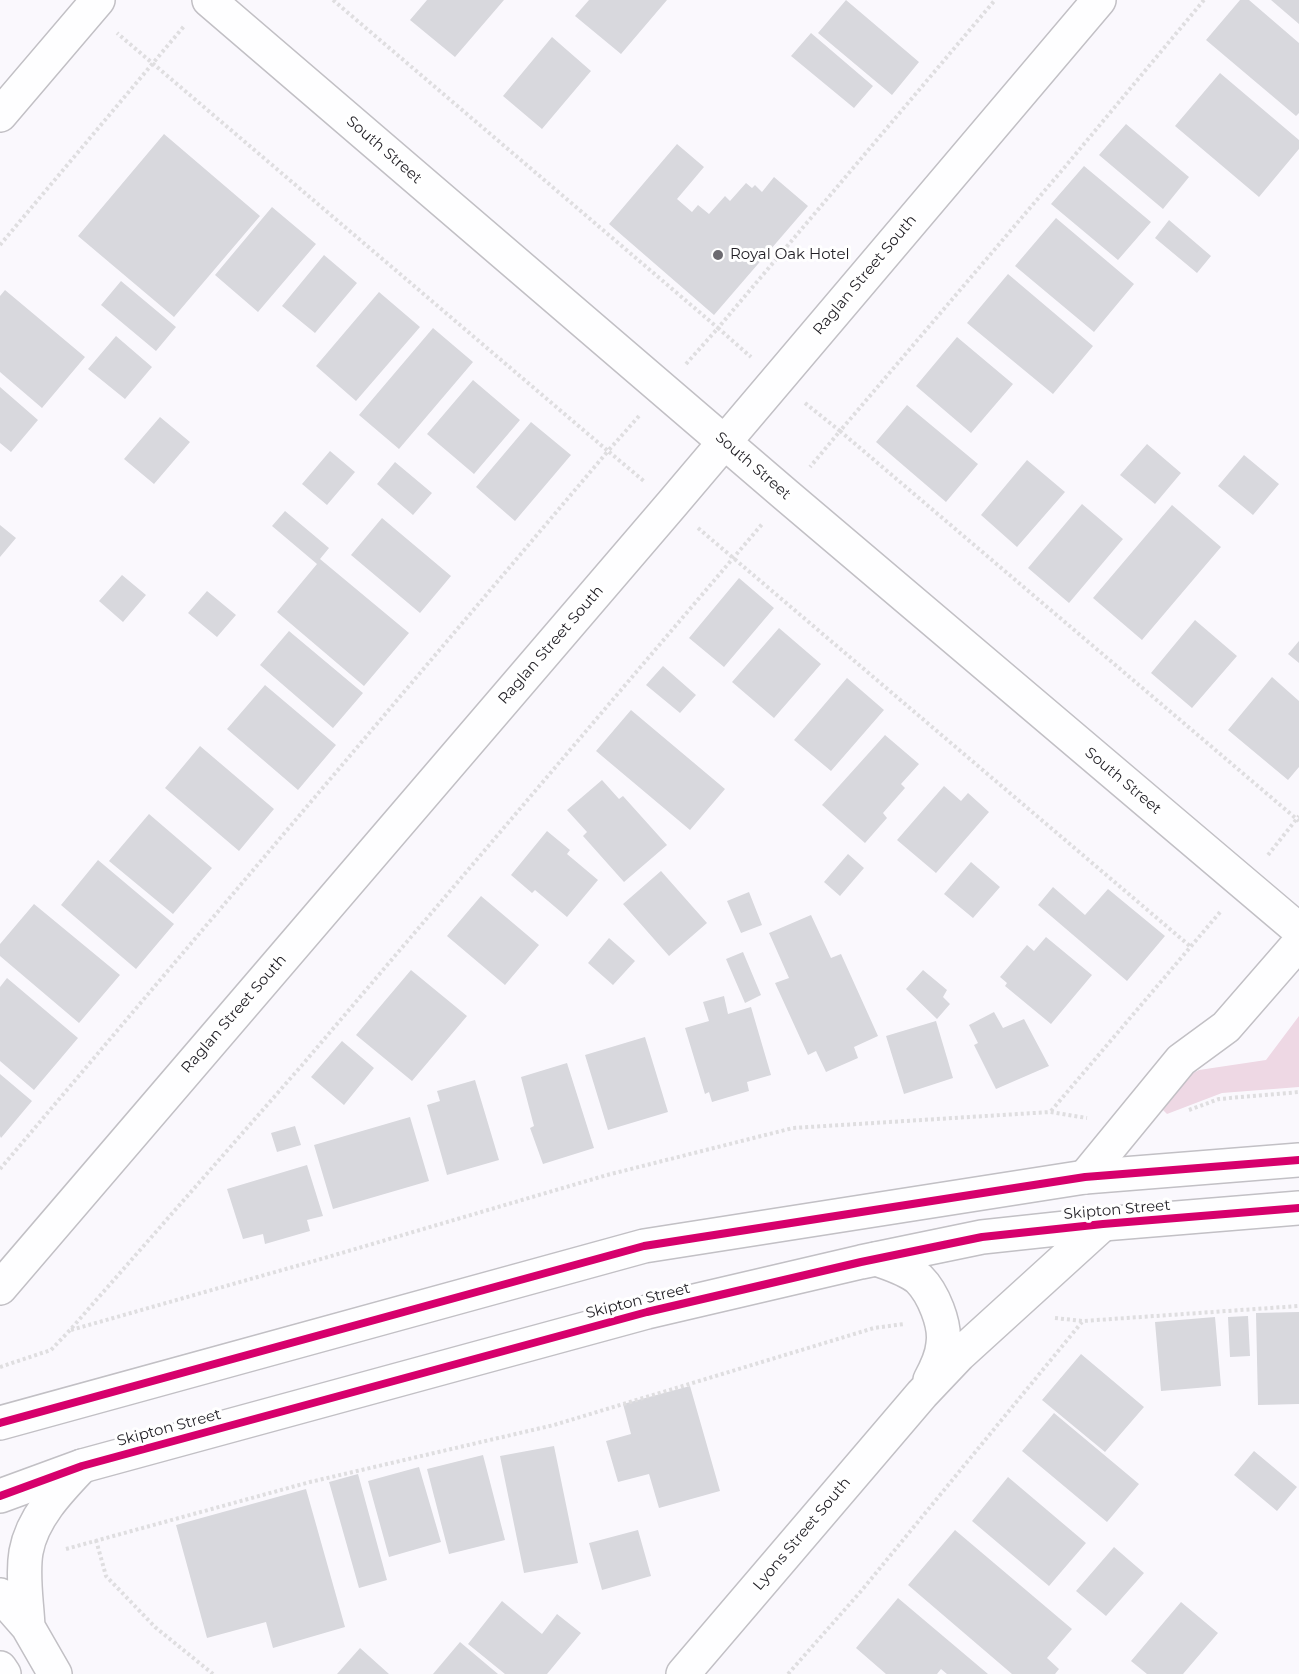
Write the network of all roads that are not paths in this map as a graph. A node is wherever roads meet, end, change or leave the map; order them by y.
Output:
1 (98, 0) edge
2 (1099, 0) edge
3 (199, 9) edge
4 (0, 115) edge
5 (724, 441) junction
6 (1299, 930) edge
7 (1299, 943) edge
8 (1299, 1160) edge
9 (1084, 1177) junction
10 (1299, 1208) edge
11 (1103, 1224) junction
12 (876, 1259) junction
13 (0, 1288) edge
14 (922, 1394) junction
15 (0, 1423) edge
16 (81, 1466) junction
17 (0, 1496) edge
18 (0, 1595) edge
19 (28, 1627) junction
20 (0, 1668) edge
21 (4, 1674) edge
22 (55, 1674) edge
23 (683, 1674) edge

1 - 4 main road
2 - 5 main road, Raglan Street South
3 - 5 main road, South Street
5 - 6 main road, South Street
5 - 13 main road, Raglan Street South
7 - 9 main road
8 - 9 main road
9 - 15 main road
10 - 11 main road, Skipton Street
11 - 12 main road, Skipton Street
11 - 14 main road, Lyons Street South
12 - 14 main road, Lyons Street South
12 - 16 main road, Skipton Street
14 - 23 main road, Lyons Street South
16 - 17 main road, Skipton Street
16 - 19 main road
18 - 19 main road
19 - 22 main road
20 - 21 main road

